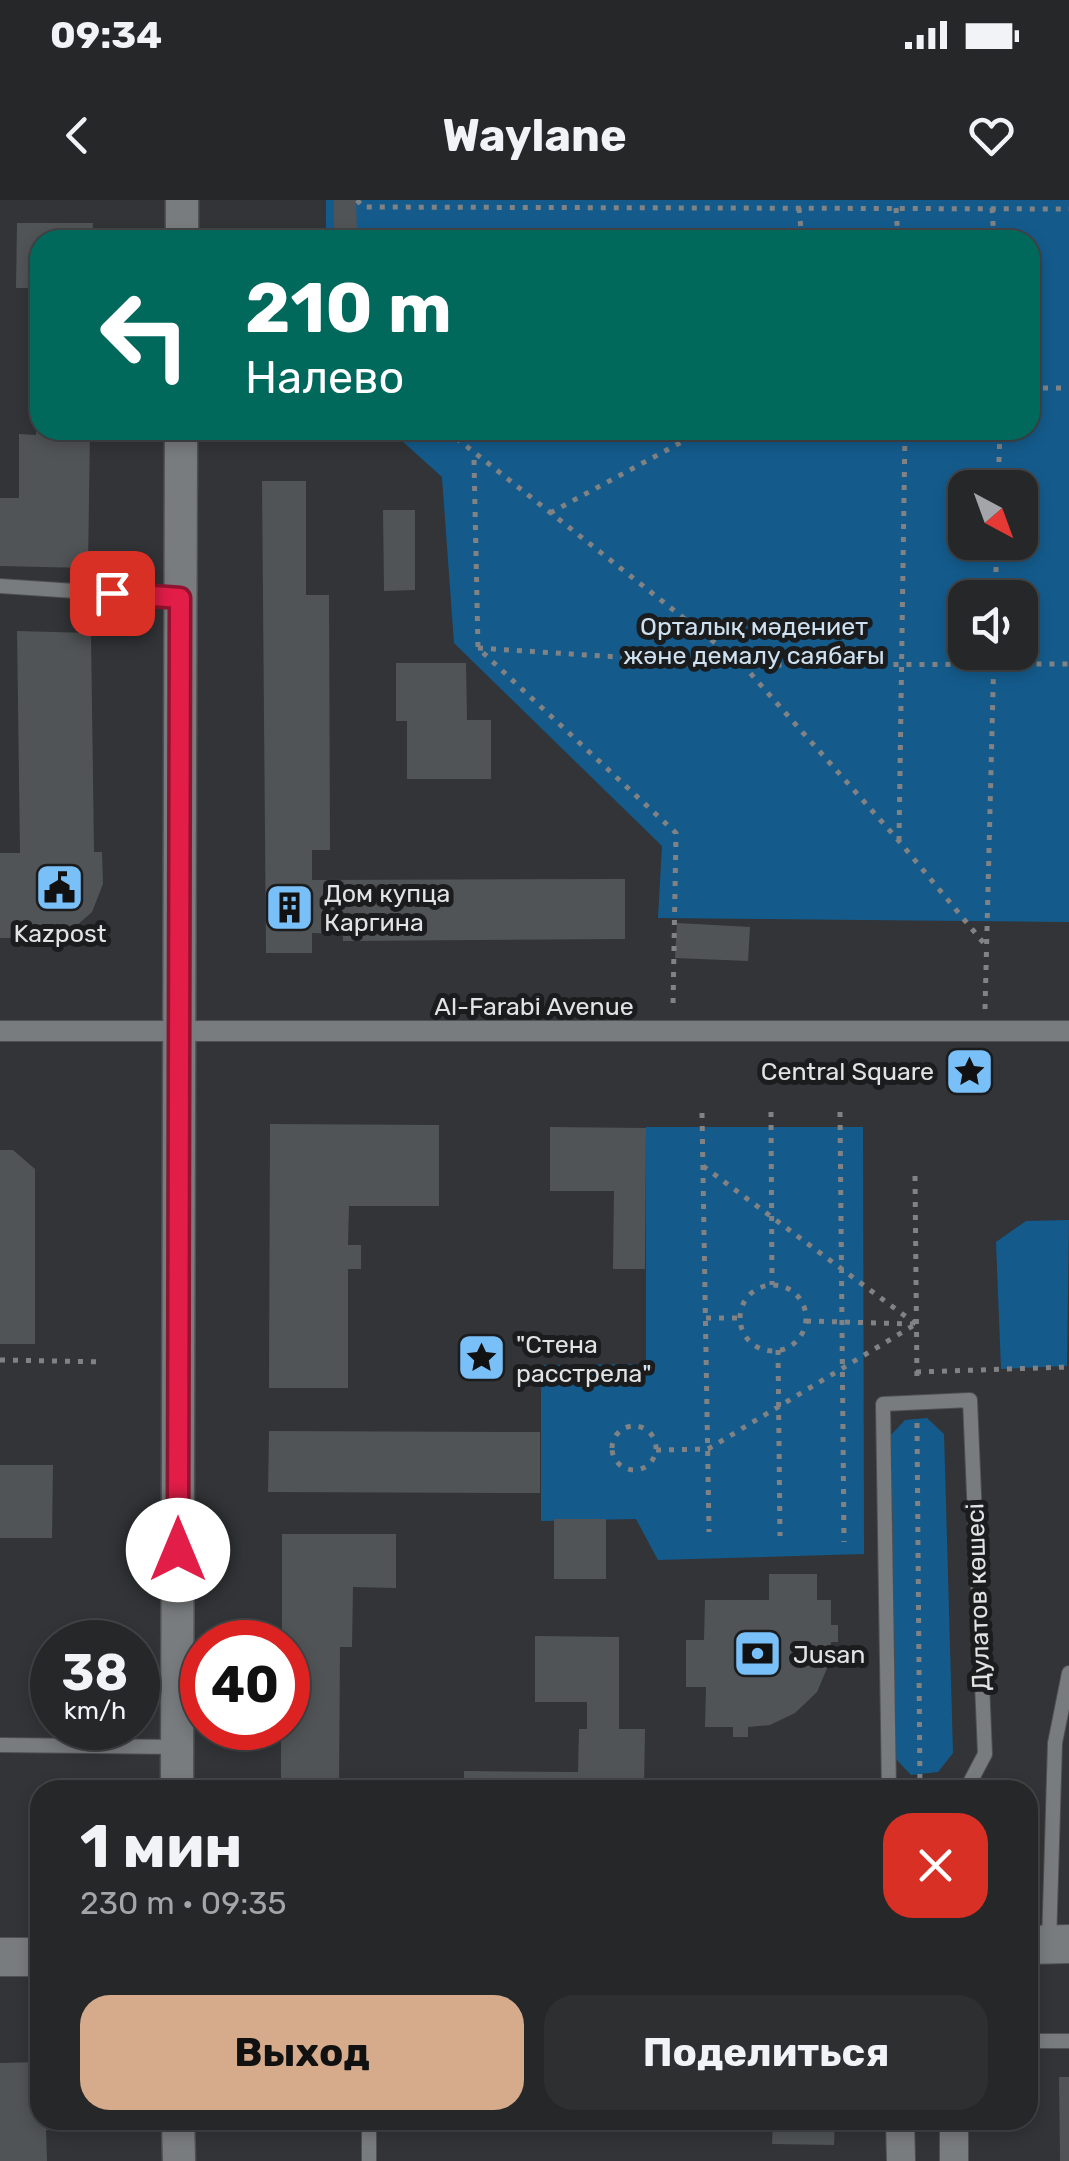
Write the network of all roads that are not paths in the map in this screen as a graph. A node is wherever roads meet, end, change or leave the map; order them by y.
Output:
1 (182, 200) edge
2 (182, 230) edge
3 (181, 440) edge
4 (0, 586) edge
5 (180, 598) junction
6 (1069, 1030) edge
7 (0, 1031) edge
8 (179, 1031) junction
9 (1069, 1673) edge
10 (0, 1745) edge
11 (178, 1747) junction
12 (177, 1780) edge
13 (888, 1780) edge
14 (971, 1780) edge
15 (1049, 1944) edge
16 (0, 1957) edge
17 (30, 1957) edge
18 (1069, 2041) edge
19 (1038, 2042) edge
20 (178, 2130) edge
21 (369, 2130) edge
22 (900, 2130) edge
23 (954, 2130) edge
24 (179, 2161) edge
25 (369, 2161) edge
26 (901, 2161) edge
27 (954, 2161) edge

1 - 2 street
3 - 5 street
4 - 5 lane
5 - 8 street
6 - 8 street, Al-Farabi Avenue
7 - 8 street, Al-Farabi Avenue
8 - 11 street
9 - 15 lane
10 - 11 lane
11 - 12 street
13 - 14 lane, Дулатов көшесі
16 - 17 main road
18 - 19 lane
20 - 24 street
21 - 25 lane
22 - 26 street
23 - 27 street

